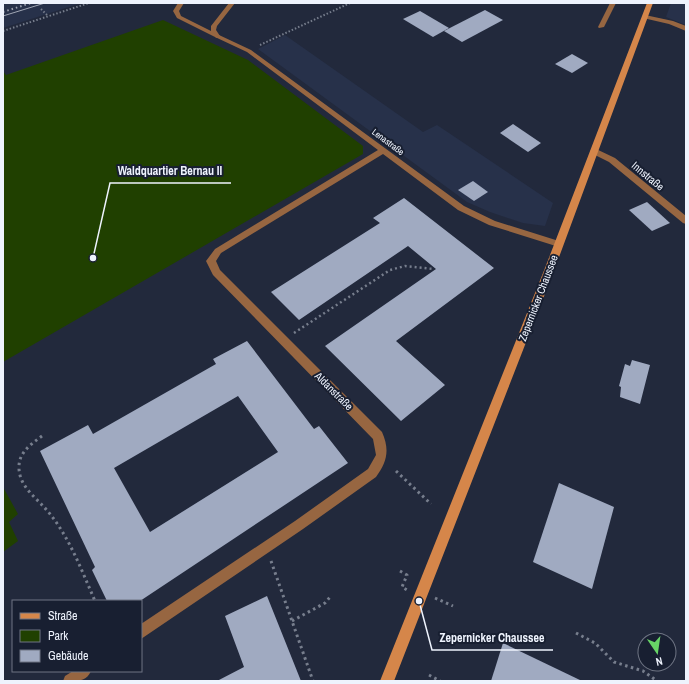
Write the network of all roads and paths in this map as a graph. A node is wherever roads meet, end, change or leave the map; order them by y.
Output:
1 (89, 3) edge
2 (181, 3) edge
3 (232, 3) edge
4 (350, 3) edge
5 (612, 3) edge
6 (650, 3) edge
7 (41, 9) dead end
8 (48, 16) junction
9 (645, 17) junction
10 (601, 27) dead end
11 (686, 29) edge
12 (3, 31) edge
13 (217, 36) junction
14 (249, 51) junction
15 (383, 151) junction
16 (594, 151) junction
17 (686, 222) edge
18 (559, 244) junction
19 (433, 269) dead end
20 (292, 334) dead end
21 (42, 436) dead end
22 (396, 471) dead end
23 (431, 504) dead end
24 (266, 547) junction
25 (400, 571) dead end
26 (409, 591) dead end
27 (330, 597) dead end
28 (433, 597) dead end
29 (94, 600) edge
30 (453, 606) dead end
31 (292, 620) junction
32 (142, 631) edge
33 (576, 633) dead end
34 (83, 672) edge
35 (429, 675) dead end
36 (70, 681) edge
37 (313, 681) edge
38 (387, 681) edge
39 (440, 681) edge
40 (657, 681) edge

1 - 8 path
2 - 13 lane
3 - 13 lane
4 - 14 path
5 - 10 lane
6 - 9 main road, Zepernicker Chaussee
7 - 8 path
8 - 12 path
9 - 11 street
9 - 16 main road, Zepernicker Chaussee
13 - 14 street, Lenastraße
14 - 15 street, Lenastraße
15 - 18 street, Lenastraße
15 - 24 street, Aldanstraße
16 - 17 street, Innstraße
16 - 18 main road, Zepernicker Chaussee
18 - 38 main road, Zepernicker Chaussee
19 - 20 path
21 - 29 path
22 - 23 path
24 - 31 path
24 - 32 street, Aldanstraße
25 - 26 path
27 - 31 path
28 - 30 path
31 - 37 path
33 - 40 path
34 - 36 street
35 - 39 path

